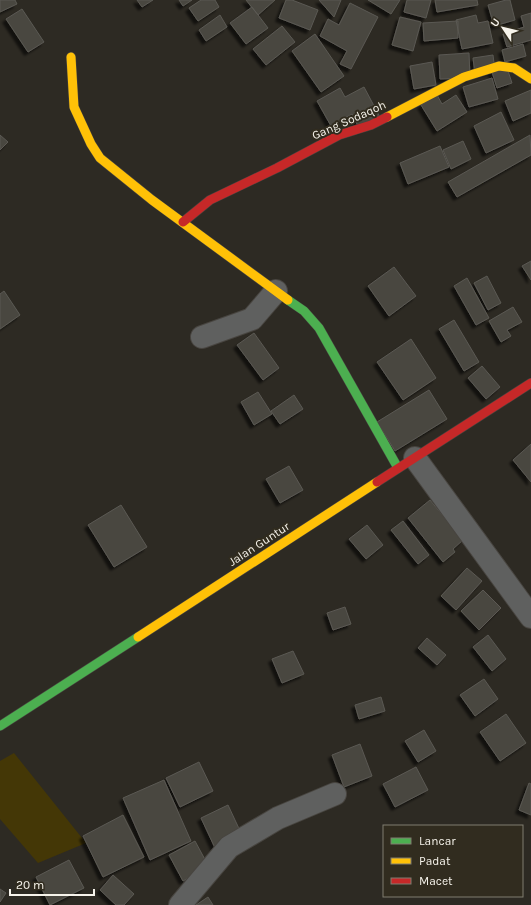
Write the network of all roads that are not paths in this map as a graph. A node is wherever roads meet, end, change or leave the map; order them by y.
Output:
1 (71, 57) dead end
2 (531, 78) edge
3 (183, 222) junction
4 (276, 291) junction
5 (202, 337) dead end
6 (531, 383) edge
7 (406, 463) junction
8 (531, 617) edge
9 (0, 726) edge
10 (335, 794) dead end
11 (180, 905) edge

1 - 3 street
2 - 3 street, Gang Sodaqoh
3 - 4 street
4 - 5 street
4 - 7 street
6 - 7 street, Jalan Guntur
7 - 8 street
7 - 9 street, Jalan Guntur
10 - 11 street

